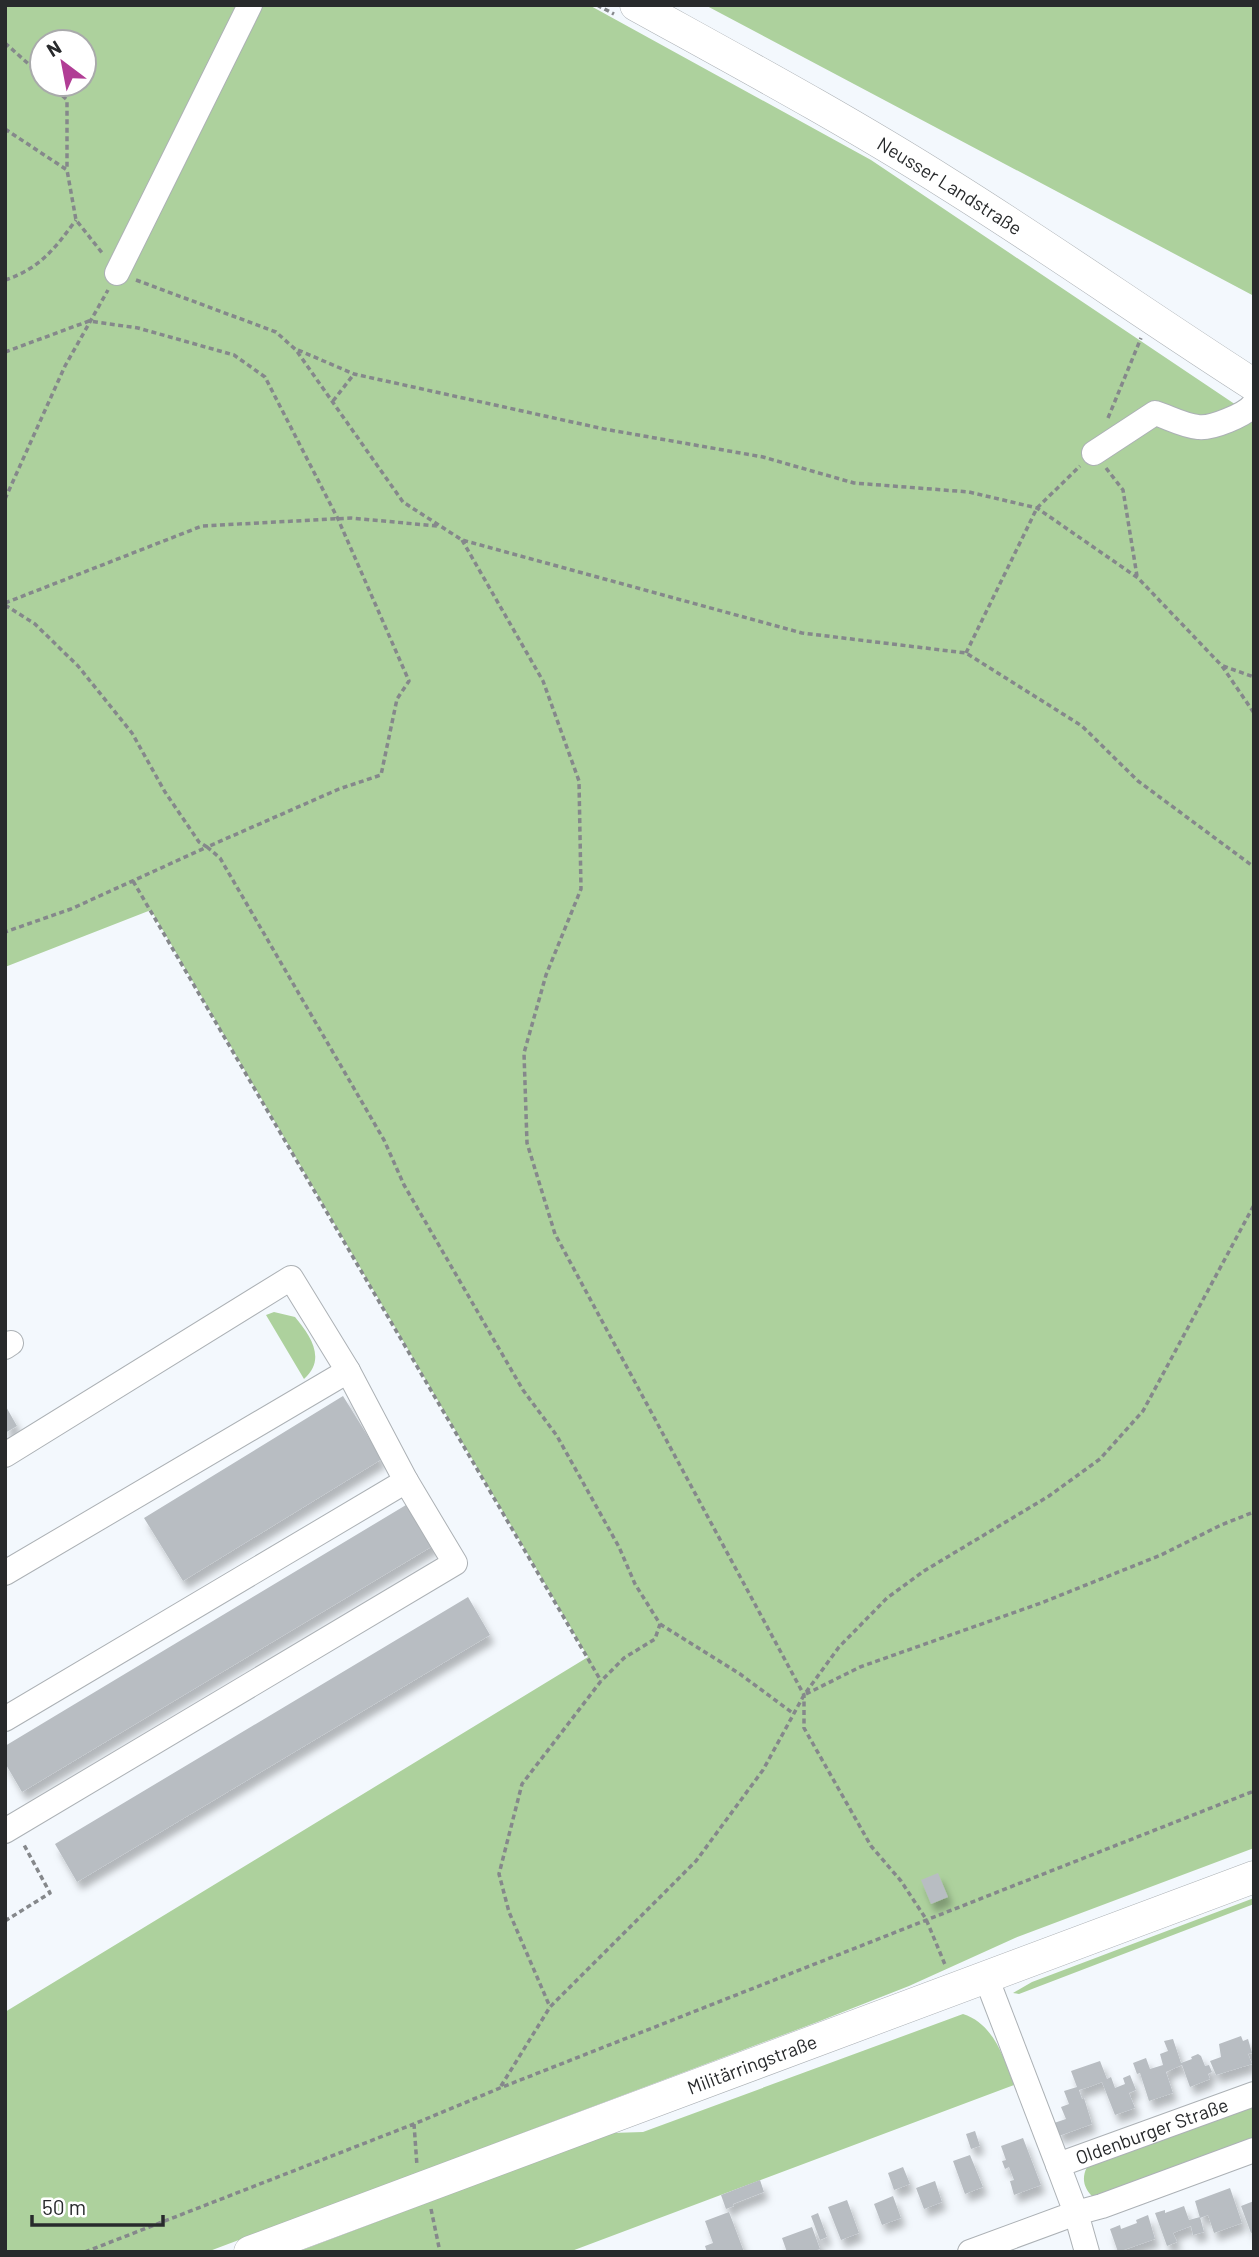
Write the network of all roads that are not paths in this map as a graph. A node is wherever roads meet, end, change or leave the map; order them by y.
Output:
1 (250, 5) edge
2 (636, 5) edge
3 (117, 273) road end
4 (1245, 372) edge
5 (1254, 404) edge
6 (1094, 453) road end
7 (348, 1371) junction
8 (5, 1455) edge
9 (406, 1481) junction
10 (5, 1573) edge
11 (5, 1719) edge
12 (9, 1828) edge
13 (1254, 1877) edge
14 (977, 1981) junction
15 (1254, 2094) edge
16 (1254, 2150) edge
17 (1058, 2165) junction
18 (1076, 2213) junction
19 (250, 2252) edge
20 (970, 2252) edge
21 (1087, 2252) edge

1 - 3 street
2 - 4 main road, Neusser Landstraße
5 - 6 street
7 - 8 street
7 - 9 street
7 - 10 street
9 - 11 street
9 - 12 street
13 - 14 main road, Militärringstraße
14 - 17 street
14 - 19 main road, Militärringstraße
15 - 17 street, Oldenburger Straße
16 - 18 street
17 - 18 street, Oldenburger Straße
18 - 20 street
18 - 21 street, Oldenburger Straße

